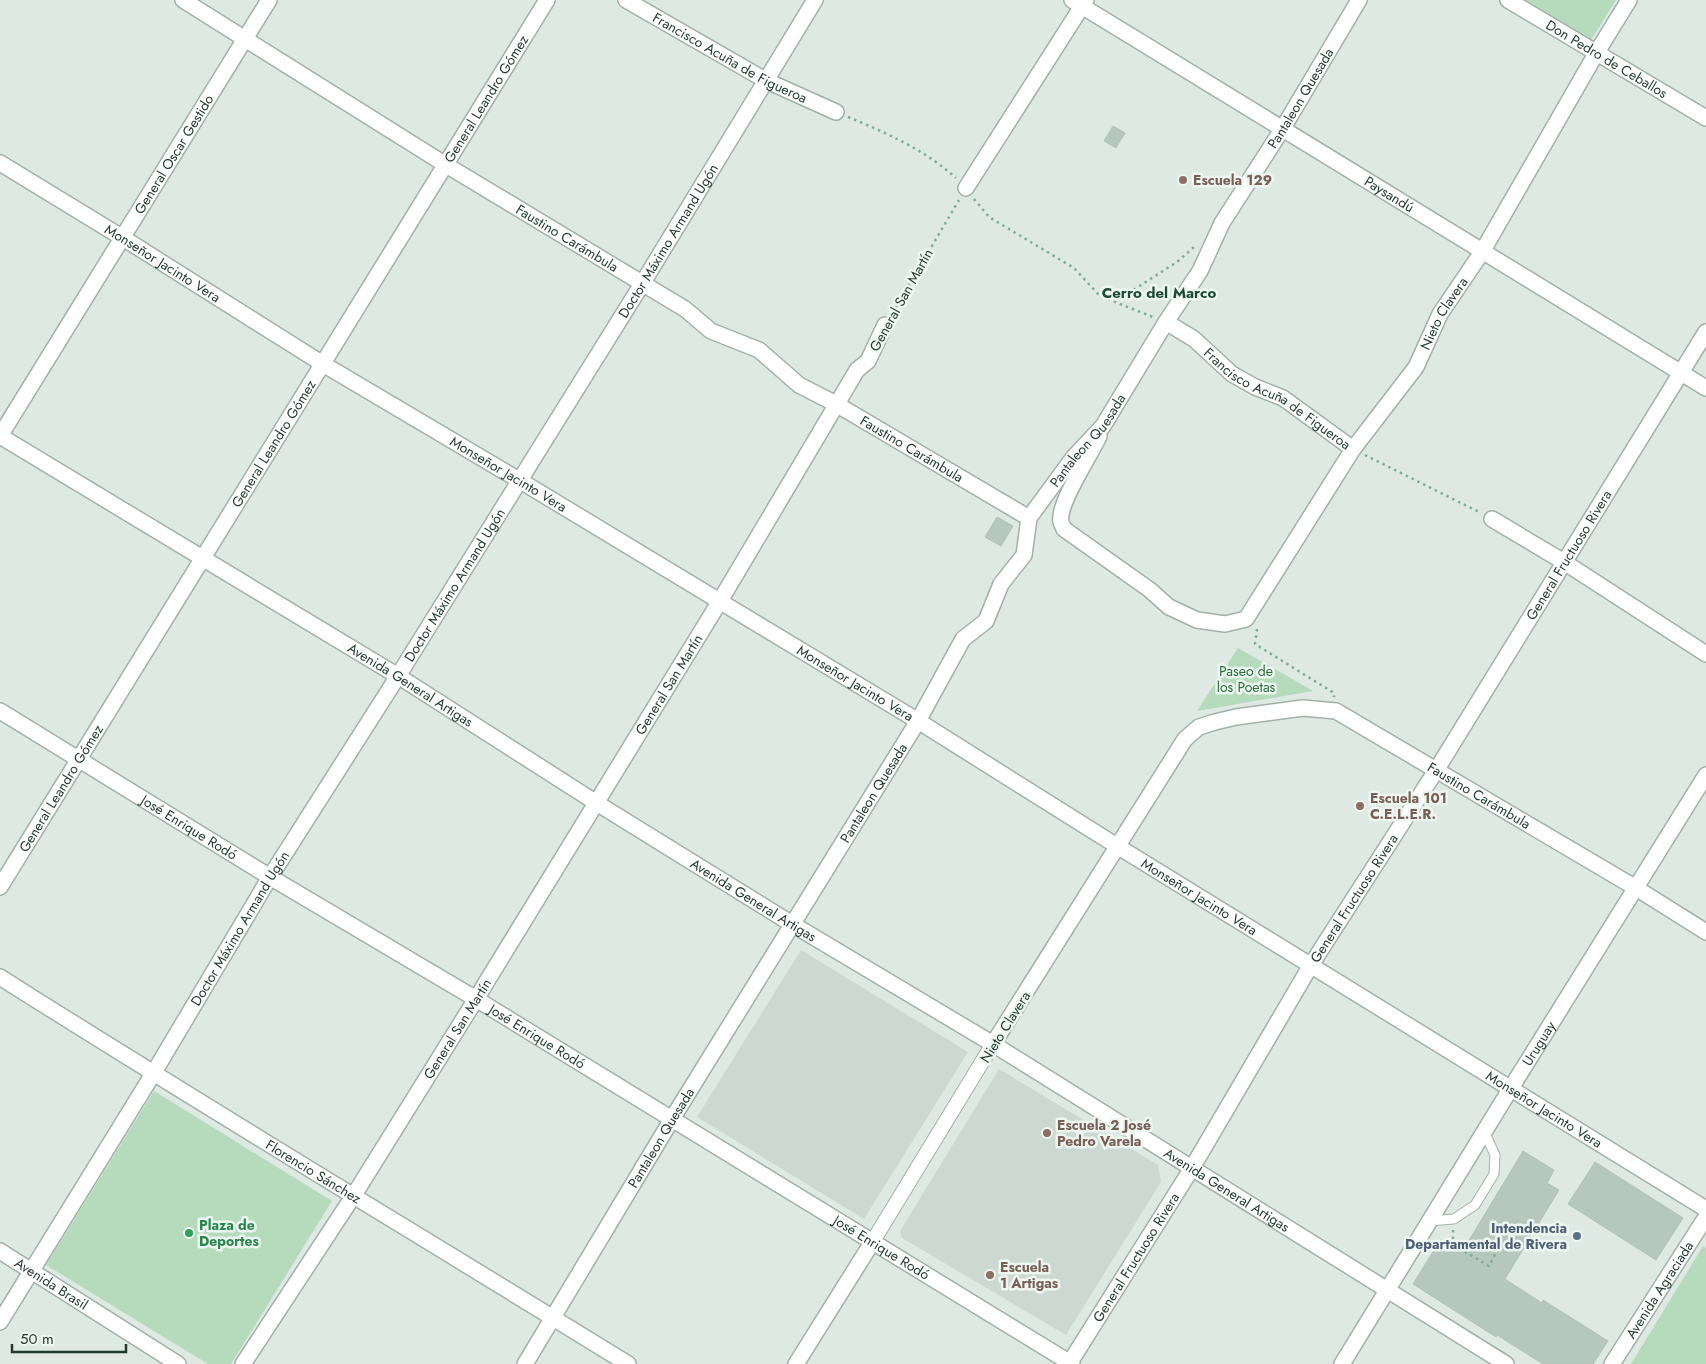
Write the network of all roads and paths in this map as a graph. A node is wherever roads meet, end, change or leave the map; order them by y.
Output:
1 (183, 0) edge
2 (269, 0) edge
3 (547, 0) edge
4 (626, 0) edge
5 (816, 0) edge
6 (1359, 0) edge
7 (1508, 0) edge
8 (1629, 0) edge
9 (1080, 2) edge
10 (245, 39) junction
11 (1597, 52) junction
12 (767, 81) junction
13 (836, 112) joint
14 (1706, 118) edge
15 (1283, 128) junction
16 (0, 163) edge
17 (446, 165) junction
18 (966, 188) junction
19 (122, 238) junction
20 (1199, 243) dead end
21 (1482, 252) junction
22 (642, 284) junction
23 (1100, 296) junction
24 (1166, 322) junction
25 (885, 324) joint
26 (1706, 332) edge
27 (323, 364) junction
28 (1681, 373) junction
29 (1706, 388) edge
30 (836, 404) junction
31 (1103, 426) junction
32 (0, 436) edge
33 (1352, 449) junction
34 (519, 480) junction
35 (1029, 518) junction
36 (1492, 519) joint
37 (202, 559) junction
38 (1564, 562) junction
39 (720, 601) junction
40 (1246, 619) junction
41 (1706, 654) edge
42 (398, 676) junction
43 (0, 711) edge
44 (1336, 711) junction
45 (1236, 717) joint
46 (918, 721) junction
47 (78, 760) junction
48 (1437, 769) junction
49 (1706, 775) edge
50 (595, 802) junction
51 (1118, 846) junction
52 (270, 877) junction
53 (0, 887) edge
54 (1636, 888) junction
55 (792, 924) junction
56 (1706, 932) edge
57 (1311, 965) junction
58 (0, 978) edge
59 (476, 999) junction
60 (994, 1044) junction
61 (153, 1074) junction
62 (1511, 1088) junction
63 (672, 1119) junction
64 (1484, 1132) junction
65 (1192, 1168) junction
66 (354, 1195) junction
67 (1706, 1209) edge
68 (1706, 1217) edge
69 (1454, 1219) junction
70 (1429, 1221) junction
71 (873, 1241) junction
72 (1499, 1247) dead end
73 (0, 1251) edge
74 (31, 1270) junction
75 (1388, 1289) junction
76 (553, 1318) junction
77 (0, 1322) edge
78 (178, 1364) edge
79 (243, 1364) edge
80 (525, 1364) edge
81 (628, 1364) edge
82 (796, 1364) edge
83 (1070, 1364) edge
84 (1342, 1364) edge
85 (1506, 1364) edge
86 (1612, 1364) edge

1 - 10 street, Faustino Carámbula
2 - 10 street, General Oscar Gestido
3 - 17 street, General Leandro Gómez
4 - 12 street, Francisco Acuña de Figueroa
5 - 12 street, Doctor Máximo Armand Ugón
6 - 15 street, Pantaleon Quesada
7 - 11 street, Don Pedro de Ceballos
8 - 11 street, Nieto Clavera
9 - 15 street, Paysandú
9 - 18 street
10 - 17 street, Faustino Carámbula
10 - 19 street, General Oscar Gestido
11 - 14 street, Don Pedro de Ceballos
11 - 21 street, Nieto Clavera
12 - 13 street, Francisco Acuña de Figueroa
12 - 22 street, Doctor Máximo Armand Ugón
13 - 18 path
15 - 21 street, Paysandú
15 - 24 street, Pantaleon Quesada
16 - 19 street, Monseñor Jacinto Vera
17 - 22 street, Faustino Carámbula
17 - 27 street, General Leandro Gómez
18 - 23 path
18 - 25 path, General San Martín
19 - 27 street, Monseñor Jacinto Vera
19 - 32 street, General Oscar Gestido
20 - 23 path
21 - 28 street, Paysandú
21 - 33 street, Nieto Clavera
22 - 30 street, Faustino Carámbula
22 - 34 street, Doctor Máximo Armand Ugón
23 - 24 path
24 - 31 street, Pantaleon Quesada
24 - 33 street, Francisco Acuña de Figueroa
25 - 30 street, General San Martín
26 - 28 street, General Fructuoso Rivera
27 - 34 street, Monseñor Jacinto Vera
27 - 37 street, General Leandro Gómez
28 - 29 street, Paysandú
28 - 38 street, General Fructuoso Rivera
30 - 35 street, Faustino Carámbula
30 - 39 street, General San Martín
31 - 35 street, Pantaleon Quesada
31 - 40 street
32 - 37 street, Avenida General Artigas
33 - 36 path, Francisco Acuña de Figueroa
33 - 40 street, Nieto Clavera
34 - 39 street, Monseñor Jacinto Vera
34 - 42 street, Doctor Máximo Armand Ugón
35 - 46 street, Pantaleon Quesada
36 - 38 street
37 - 42 street, Avenida General Artigas
37 - 47 street, General Leandro Gómez
38 - 41 street
38 - 48 street, General Fructuoso Rivera
39 - 46 street, Monseñor Jacinto Vera
39 - 50 street, General San Martín
40 - 44 path
42 - 50 street, Avenida General Artigas
42 - 52 street, Doctor Máximo Armand Ugón
43 - 47 street, José Enrique Rodó
44 - 45 street, Faustino Carámbula
44 - 48 street, Faustino Carámbula
45 - 51 street, Nieto Clavera
46 - 51 street, Monseñor Jacinto Vera
46 - 55 street, Pantaleon Quesada
47 - 52 street, José Enrique Rodó
47 - 53 street, General Leandro Gómez
48 - 54 street, Faustino Carámbula
48 - 57 street, General Fructuoso Rivera
49 - 54 street, Uruguay
50 - 55 street, Avenida General Artigas
50 - 59 street, General San Martín
51 - 57 street, Monseñor Jacinto Vera
51 - 60 street, Nieto Clavera
52 - 59 street, José Enrique Rodó
52 - 61 street, Doctor Máximo Armand Ugón
54 - 56 street, Faustino Carámbula
54 - 62 street, Uruguay
55 - 60 street, Avenida General Artigas
55 - 63 street, Pantaleon Quesada
57 - 62 street, Monseñor Jacinto Vera
57 - 65 street, General Fructuoso Rivera
58 - 61 street, Florencio Sánchez
59 - 63 street, José Enrique Rodó
59 - 66 street, General San Martín
60 - 65 street, Avenida General Artigas
60 - 71 street, Nieto Clavera
61 - 66 street, Florencio Sánchez
61 - 74 street, Doctor Máximo Armand Ugón
62 - 64 street, Uruguay
62 - 67 street, Monseñor Jacinto Vera
63 - 71 street, José Enrique Rodó
63 - 76 street, Pantaleon Quesada
64 - 69 lane
64 - 70 street, Uruguay
65 - 75 street, Avenida General Artigas
65 - 83 street, General Fructuoso Rivera
66 - 76 street, Florencio Sánchez
66 - 79 street, General San Martín
68 - 86 street, Avenida Agraciada
69 - 70 lane
69 - 72 path
70 - 75 street, Uruguay
71 - 82 street, Nieto Clavera
71 - 83 street, José Enrique Rodó
73 - 74 street, Avenida Brasil
74 - 77 street, Doctor Máximo Armand Ugón
74 - 78 street, Avenida Brasil
75 - 84 street, Uruguay
75 - 85 street, Avenida General Artigas
76 - 80 street, Pantaleon Quesada
76 - 81 street, Florencio Sánchez

